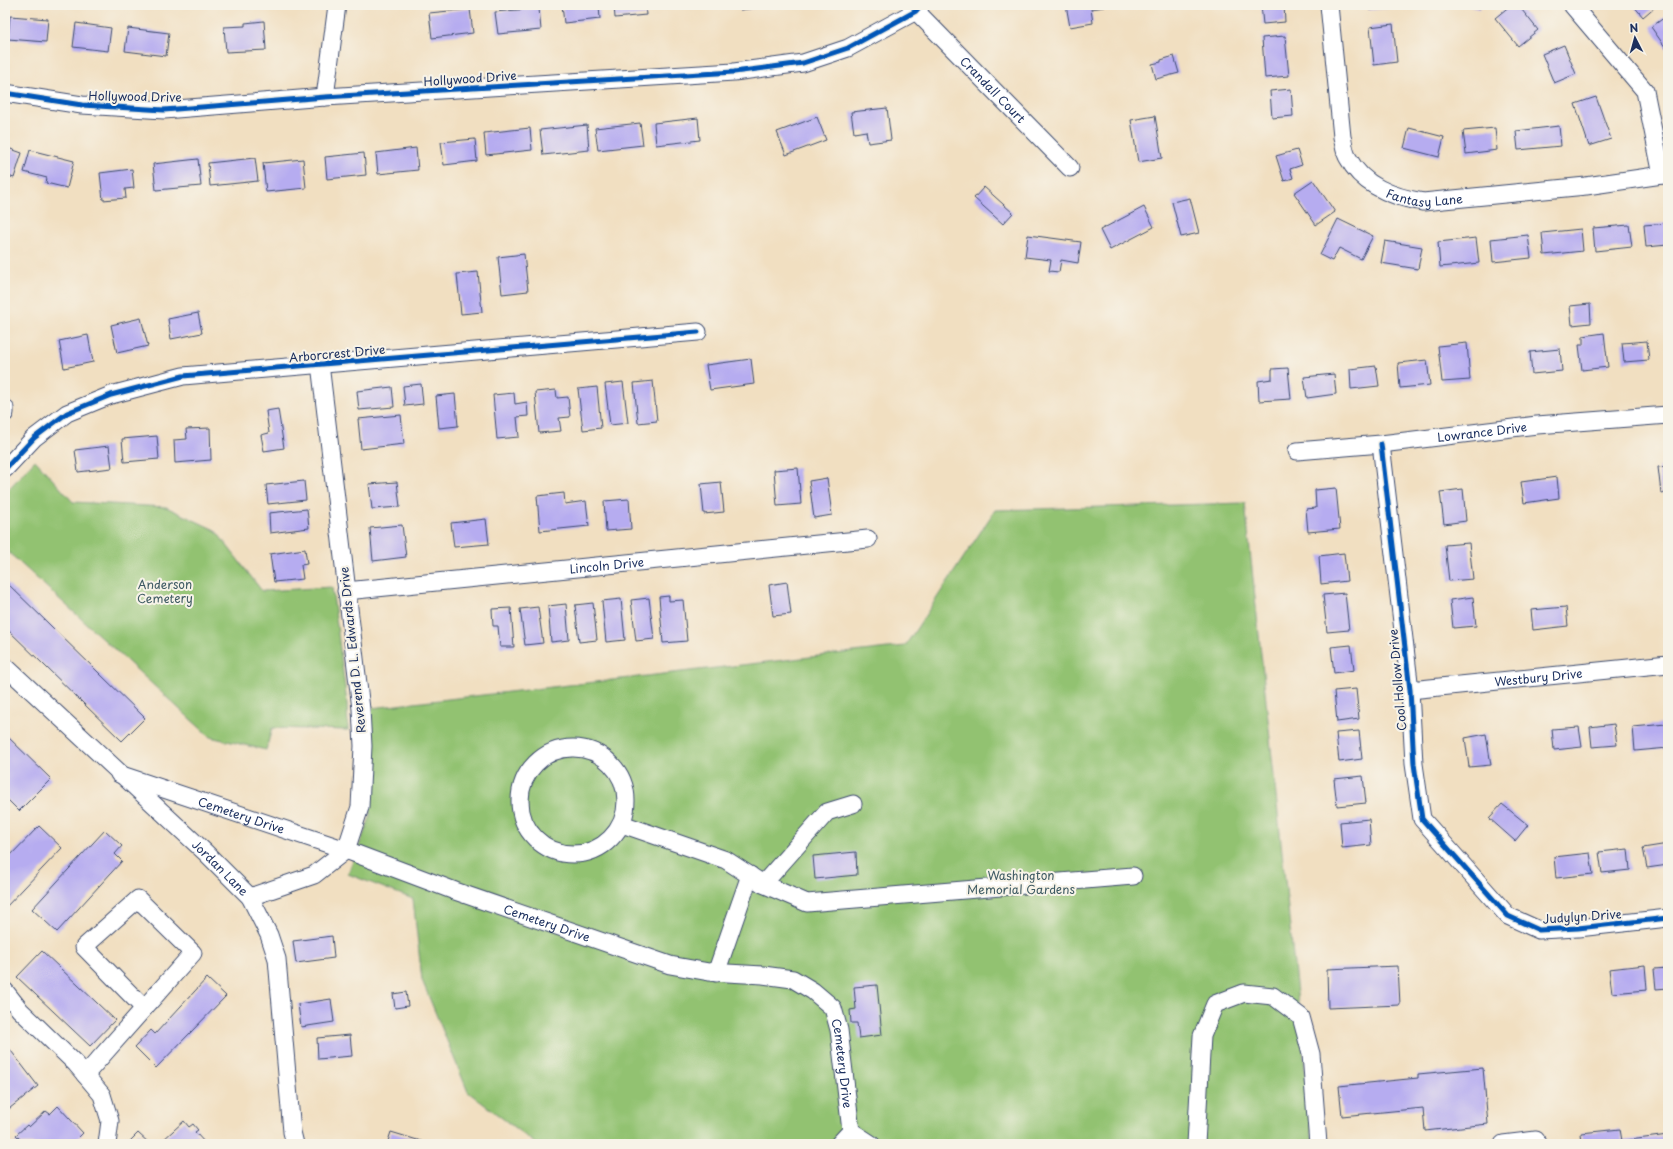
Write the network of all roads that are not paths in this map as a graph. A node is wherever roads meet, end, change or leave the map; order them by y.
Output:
1 (337, 5) edge
2 (1329, 5) edge
3 (1572, 5) edge
4 (919, 8) edge
5 (5, 93) edge
6 (324, 97) junction
7 (1070, 168) dead end
8 (1665, 174) edge
9 (698, 332) dead end
10 (320, 364) junction
11 (5, 408) edge
12 (5, 413) edge
13 (1668, 414) edge
14 (1381, 444) junction
15 (1297, 451) dead end
16 (5, 469) edge
17 (868, 539) dead end
18 (346, 591) junction
19 (1668, 664) edge
20 (5, 666) edge
21 (1410, 690) junction
22 (119, 774) junction
23 (853, 804) dead end
24 (622, 824) junction
25 (346, 850) junction
26 (1133, 876) dead end
27 (757, 879) junction
28 (1486, 892) joint
29 (250, 897) junction
30 (1668, 918) edge
31 (716, 973) junction
32 (5, 991) edge
33 (144, 1008) junction
34 (85, 1075) junction
35 (851, 1131) junction
36 (1535, 1138) edge
37 (107, 1144) edge
38 (295, 1144) edge
39 (839, 1144) edge
40 (871, 1144) edge
41 (1196, 1144) edge
42 (1318, 1144) edge
43 (1503, 1144) edge

1 - 6 street
2 - 8 street, Fantasy Lane
3 - 8 street
4 - 6 street, Hollywood Drive
4 - 7 street, Crandall Court
5 - 6 street, Hollywood Drive
9 - 10 street, Arborcrest Drive
10 - 16 street, Arborcrest Drive
10 - 18 street, Reverend D. L. Edwards Drive
11 - 12 street
13 - 14 street, Lowrance Drive
14 - 15 street, Lowrance Drive
14 - 21 street, Cool Hollow Drive
17 - 18 street, Lincoln Drive
18 - 25 street, Reverend D. L. Edwards Drive
19 - 21 street, Westbury Drive
20 - 22 street, Jordan Lane
21 - 28 street, Cool Hollow Drive
22 - 25 street, Cemetery Drive
22 - 29 street, Jordan Lane
23 - 27 street
24 - 24 street
24 - 27 street
25 - 29 street
25 - 31 street, Cemetery Drive
26 - 27 street
27 - 31 street
28 - 30 street, Judylyn Drive
29 - 38 street, Jordan Lane
31 - 35 street, Cemetery Drive
32 - 34 street
33 - 33 street
33 - 34 street
34 - 37 street
35 - 39 street
35 - 40 street
36 - 43 street
41 - 42 street

